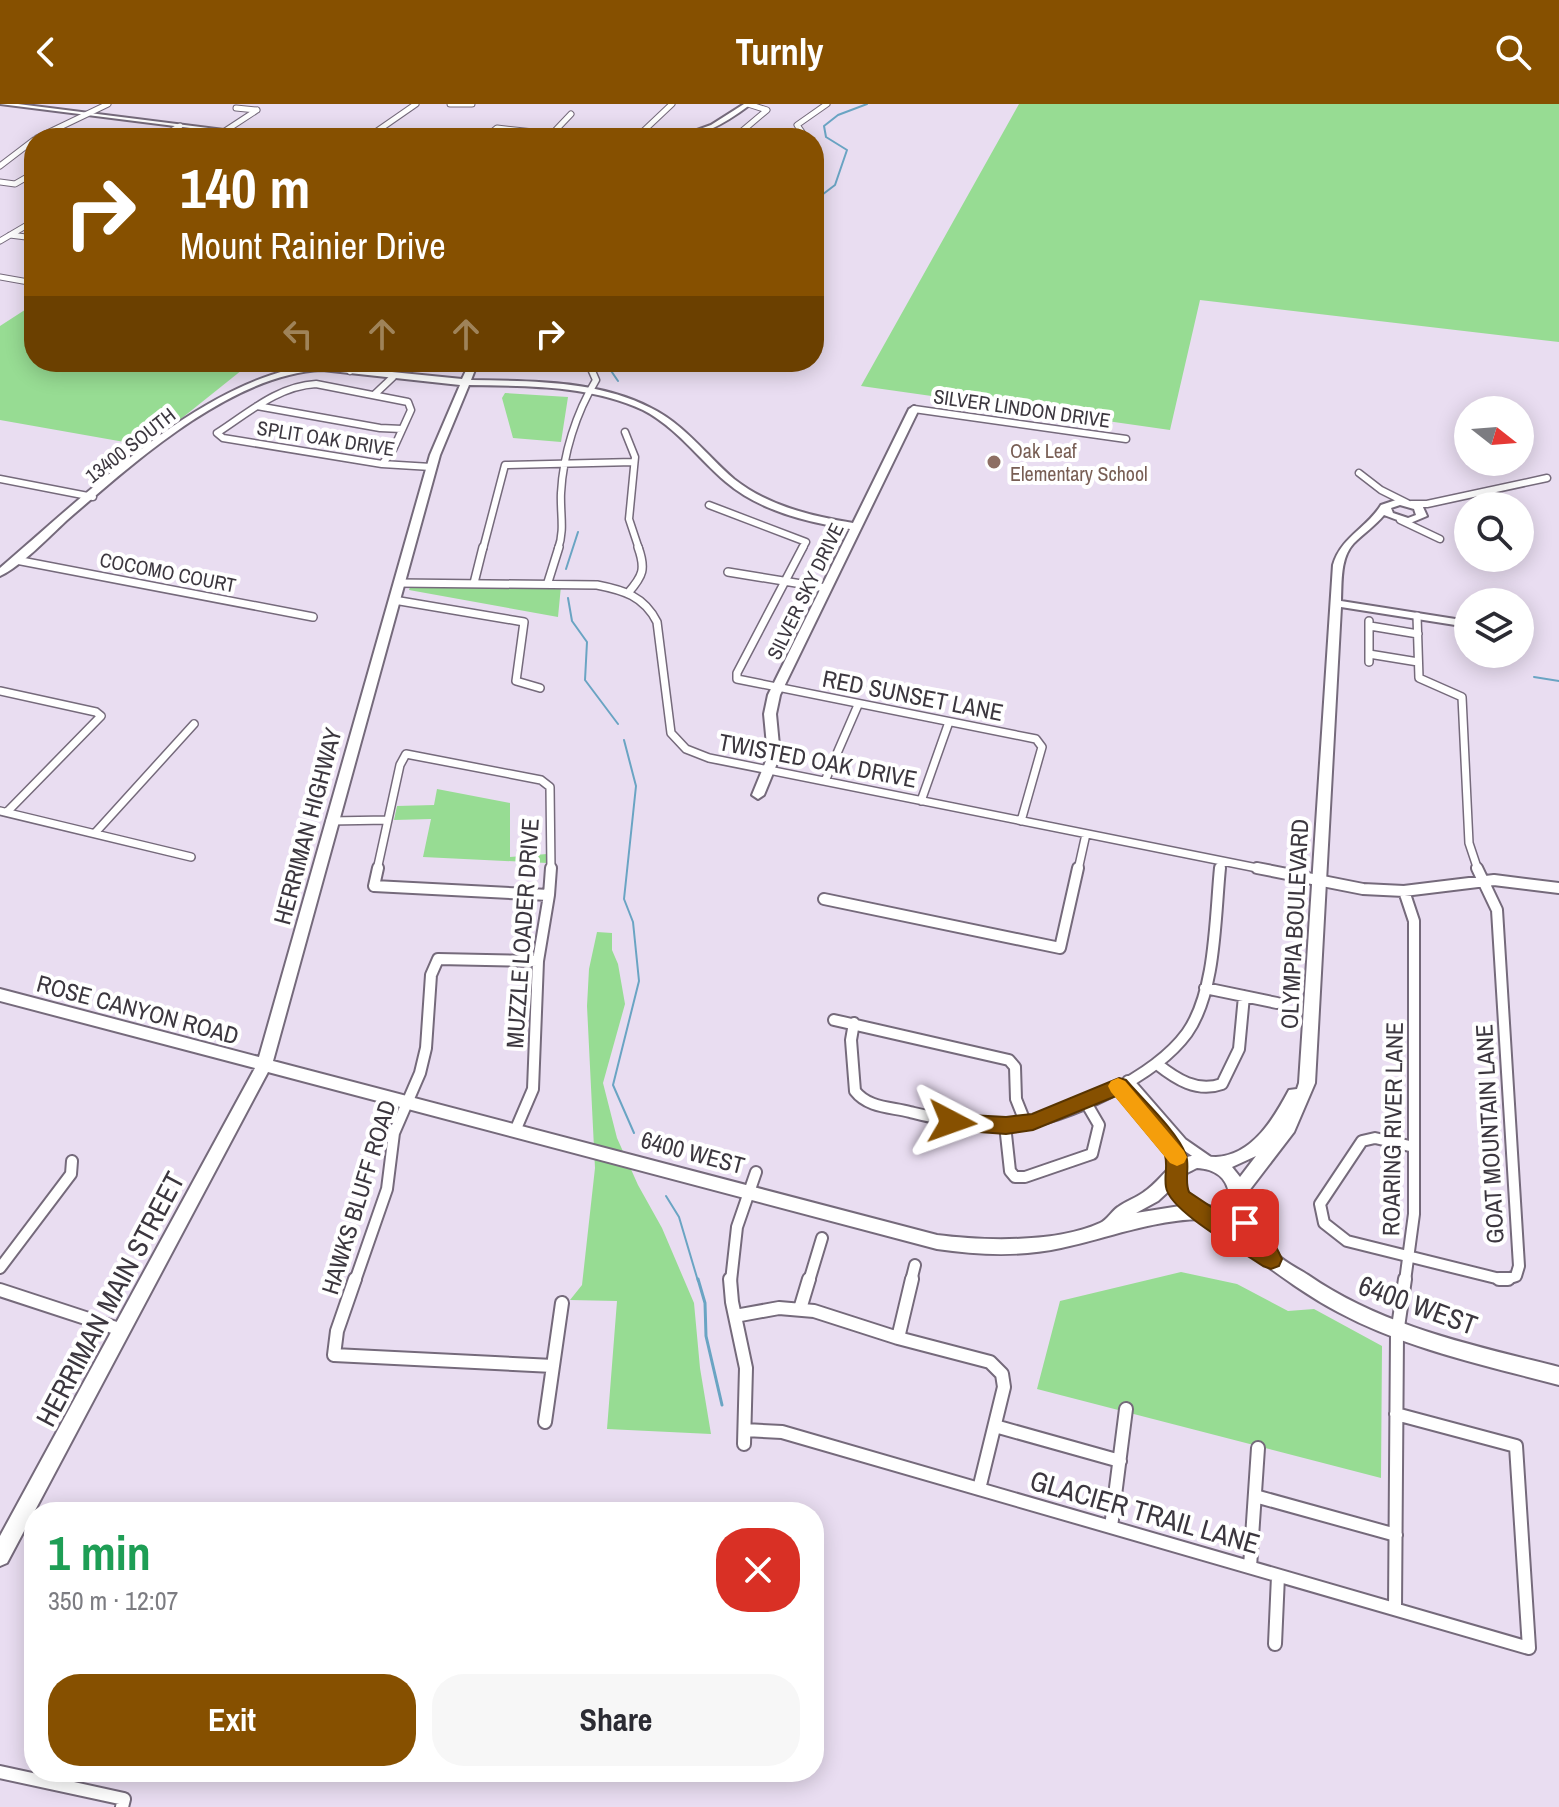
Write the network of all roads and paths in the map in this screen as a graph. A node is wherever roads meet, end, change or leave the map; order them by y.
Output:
1 (2, 104) edge
2 (106, 104) edge
3 (242, 104) edge
4 (416, 104) edge
5 (450, 104) edge
6 (672, 104) edge
7 (748, 104) edge
8 (827, 104) edge
9 (470, 105) edge
10 (84, 113) junction
11 (571, 114) dead end
12 (180, 126) junction
13 (56, 128) edge
14 (176, 128) edge
15 (198, 128) edge
16 (230, 128) edge
17 (381, 128) edge
18 (558, 128) edge
19 (647, 128) edge
20 (707, 128) edge
21 (746, 128) edge
22 (799, 128) edge
23 (24, 147) edge
24 (0, 166) edge
25 (24, 179) edge
26 (0, 182) edge
27 (24, 227) edge
28 (10, 235) junction
29 (24, 237) edge
30 (0, 241) edge
31 (0, 277) edge
32 (24, 283) edge
33 (280, 372) edge
34 (357, 372) edge
35 (470, 372) edge
36 (593, 372) edge
37 (393, 377) junction
38 (466, 382) junction
39 (587, 392) junction
40 (375, 394) junction
41 (257, 406) junction
42 (914, 409) joint
43 (402, 429) junction
44 (625, 432) dead end
45 (1126, 439) dead end
46 (433, 461) junction
47 (634, 462) junction
48 (566, 463) junction
49 (382, 464) junction
50 (1547, 478) dead end
51 (0, 479) edge
52 (93, 497) junction
53 (1450, 499) junction
54 (1409, 503) junction
55 (709, 505) dead end
56 (1386, 507) junction
57 (1421, 517) junction
58 (1399, 520) junction
59 (856, 527) junction
60 (1428, 531) junction
61 (1440, 539) dead end
62 (16, 560) junction
63 (728, 572) dead end
64 (0, 573) edge
65 (1337, 576) junction
66 (548, 582) junction
67 (785, 582) junction
68 (398, 583) junction
69 (474, 583) junction
70 (826, 588) junction
71 (628, 593) junction
72 (394, 600) junction
73 (1336, 603) junction
74 (1417, 616) junction
75 (313, 617) dead end
76 (1454, 622) edge
77 (1418, 634) junction
78 (1418, 662) junction
79 (540, 688) dead end
80 (777, 689) junction
81 (0, 691) edge
82 (858, 705) junction
83 (949, 722) junction
84 (194, 724) dead end
85 (769, 770) junction
86 (825, 781) junction
87 (758, 795) dead end
88 (921, 801) junction
89 (4, 812) edge
90 (388, 820) junction
91 (330, 821) junction
92 (1021, 821) junction
93 (95, 833) junction
94 (1086, 834) junction
95 (191, 857) dead end
96 (1221, 861) junction
97 (1310, 879) junction
98 (1485, 880) junction
99 (1559, 888) edge
100 (1404, 891) junction
101 (549, 895) junction
102 (824, 899) dead end
103 (538, 961) junction
104 (1205, 988) junction
105 (0, 995) edge
106 (1244, 996) junction
107 (1277, 1003) dead end
108 (834, 1020) dead end
109 (854, 1023) junction
110 (1157, 1064) junction
111 (264, 1065) junction
112 (1124, 1084) junction
113 (1085, 1101) junction
114 (407, 1103) junction
115 (1026, 1124) junction
116 (1005, 1125) junction
117 (515, 1131) junction
118 (1414, 1147) junction
119 (72, 1161) dead end
120 (1211, 1162) junction
121 (1178, 1171) junction
122 (756, 1172) dead end
123 (749, 1193) junction
124 (1237, 1194) junction
125 (1205, 1212) junction
126 (1111, 1224) junction
127 (822, 1238) dead end
128 (1409, 1255) junction
129 (1271, 1259) junction
130 (915, 1265) dead end
131 (0, 1268) edge
132 (0, 1290) edge
133 (562, 1303) dead end
134 (800, 1309) junction
135 (735, 1316) junction
136 (123, 1331) junction
137 (1397, 1331) junction
138 (898, 1338) junction
139 (553, 1366) junction
140 (1559, 1376) edge
141 (1126, 1409) dead end
142 (1396, 1414) junction
143 (545, 1422) dead end
144 (995, 1426) junction
145 (745, 1430) junction
146 (744, 1444) dead end
147 (1258, 1448) dead end
148 (1120, 1461) junction
149 (979, 1489) junction
150 (1255, 1496) junction
151 (30, 1502) edge
152 (24, 1512) edge
153 (1111, 1527) junction
154 (1396, 1535) junction
155 (0, 1556) edge
156 (1250, 1567) junction
157 (1278, 1576) junction
158 (1395, 1609) junction
159 (1275, 1644) dead end
160 (0, 1772) edge
161 (24, 1778) edge
162 (40, 1782) edge
163 (123, 1803) edge

1 - 10 street
2 - 10 street
3 - 16 street
4 - 17 street
5 - 9 street
6 - 19 street
7 - 20 street
7 - 21 street
8 - 22 street
10 - 12 street
10 - 13 street
11 - 18 street
12 - 14 street
12 - 15 street
23 - 24 street
25 - 26 street
27 - 28 street
28 - 29 street
28 - 30 street
31 - 32 street
33 - 52 street, 13400 SOUTH
34 - 37 street, 13400 SOUTH
35 - 38 street
36 - 39 street
37 - 38 street, 13400 SOUTH
37 - 40 street
38 - 39 street, 13400 SOUTH
38 - 46 street
39 - 48 street
39 - 59 street, 13400 SOUTH
40 - 41 street
40 - 43 street
41 - 43 street
41 - 49 street, SPLIT OAK DRIVE
42 - 45 street, SILVER LINDON DRIVE
42 - 59 street, SILVER SKY DRIVE
43 - 49 street
44 - 47 street
46 - 49 street, SPLIT OAK DRIVE
46 - 68 street, HERRIMAN HIGHWAY
47 - 48 street
47 - 71 street
48 - 66 street
48 - 69 street
50 - 53 street
51 - 52 street
52 - 62 street, 13400 SOUTH
53 - 54 street
53 - 57 street
54 - 56 street
54 - 56 street
54 - 57 street
55 - 67 street
56 - 58 street
56 - 65 street, OLYMPIA BOULEVARD
57 - 58 street, OLYMPIA BOULEVARD
57 - 60 street
58 - 60 street
58 - 65 street, OLYMPIA BOULEVARD
59 - 70 street, SILVER SKY DRIVE
60 - 61 street
62 - 64 street, 13400 SOUTH
62 - 75 street, COCOMO COURT
63 - 67 street
65 - 73 street, OLYMPIA BOULEVARD
66 - 69 street
66 - 71 street
67 - 70 street
67 - 80 street, RED SUNSET LANE
68 - 69 street
68 - 72 street, HERRIMAN HIGHWAY
70 - 80 street, SILVER SKY DRIVE
71 - 85 street, TWISTED OAK DRIVE
72 - 79 street
72 - 91 street, HERRIMAN HIGHWAY
73 - 74 street
73 - 97 street, OLYMPIA BOULEVARD
74 - 76 street
74 - 77 street
77 - 78 street
77 - 78 street
78 - 98 street
80 - 82 street, RED SUNSET LANE
80 - 85 street, SILVER SKY DRIVE
81 - 89 street
82 - 83 street, RED SUNSET LANE
82 - 86 street
83 - 88 street
83 - 92 street, RED SUNSET LANE
84 - 93 street
85 - 86 street, TWISTED OAK DRIVE
85 - 87 street, SILVER SKY DRIVE
86 - 88 street, TWISTED OAK DRIVE
88 - 92 street, TWISTED OAK DRIVE
89 - 93 street
90 - 91 street
90 - 101 street
90 - 101 street, MUZZLE LOADER DRIVE
91 - 111 street, HERRIMAN HIGHWAY
92 - 94 street, TWISTED OAK DRIVE
93 - 95 street
94 - 96 street, TWISTED OAK DRIVE
94 - 102 street
96 - 97 street, TWISTED OAK DRIVE
96 - 104 street
97 - 100 street, TWISTED OAK DRIVE
97 - 120 street, OLYMPIA BOULEVARD
97 - 124 street, OLYMPIA BOULEVARD
98 - 99 street, TWISTED OAK DRIVE
98 - 100 street, TWISTED OAK DRIVE
98 - 128 street, GOAT MOUNTAIN LANE
100 - 118 street, ROARING RIVER LANE
101 - 103 street, MUZZLE LOADER DRIVE
103 - 114 street, HAWKS BLUFF ROAD
103 - 117 street, MUZZLE LOADER DRIVE
104 - 106 street
104 - 110 street
105 - 111 street, ROSE CANYON ROAD
106 - 107 street
106 - 110 street
108 - 109 street
109 - 115 street
109 - 116 street
110 - 112 street
111 - 114 street, 6400 WEST
111 - 136 street, HERRIMAN MAIN STREET
112 - 113 street
112 - 120 street
112 - 121 street
113 - 115 street
113 - 116 street
114 - 117 street, 6400 WEST
114 - 139 street, HAWKS BLUFF ROAD
115 - 116 street
117 - 123 street, 6400 WEST
118 - 128 street, ROARING RIVER LANE
118 - 128 street
119 - 131 street
120 - 121 street
120 - 124 street
121 - 125 street
121 - 126 street, 6400 WEST
122 - 123 street
123 - 126 street, 6400 WEST
123 - 135 street
124 - 125 street
124 - 129 street, 6400 WEST
125 - 126 street, 6400 WEST
125 - 129 street, 6400 WEST
127 - 134 street
128 - 137 street, ROARING RIVER LANE
129 - 137 street, 6400 WEST
130 - 138 street
132 - 136 street
133 - 139 street
134 - 135 street
134 - 138 street
135 - 145 street
136 - 151 street, HERRIMAN MAIN STREET
137 - 140 street, 6400 WEST
137 - 142 street, ROARING RIVER LANE
138 - 144 street
139 - 143 street
141 - 148 street
142 - 154 street, ROARING RIVER LANE
142 - 158 street, GLACIER TRAIL LANE
144 - 148 street
144 - 149 street
145 - 146 street
145 - 149 street, GLACIER TRAIL LANE
147 - 150 street
148 - 153 street
149 - 153 street, GLACIER TRAIL LANE
150 - 154 street
150 - 156 street
152 - 155 street, HERRIMAN MAIN STREET
153 - 156 street, GLACIER TRAIL LANE
154 - 158 street, ROARING RIVER LANE
156 - 157 street, GLACIER TRAIL LANE
157 - 158 street, GLACIER TRAIL LANE
157 - 159 street
160 - 161 street
162 - 163 street

